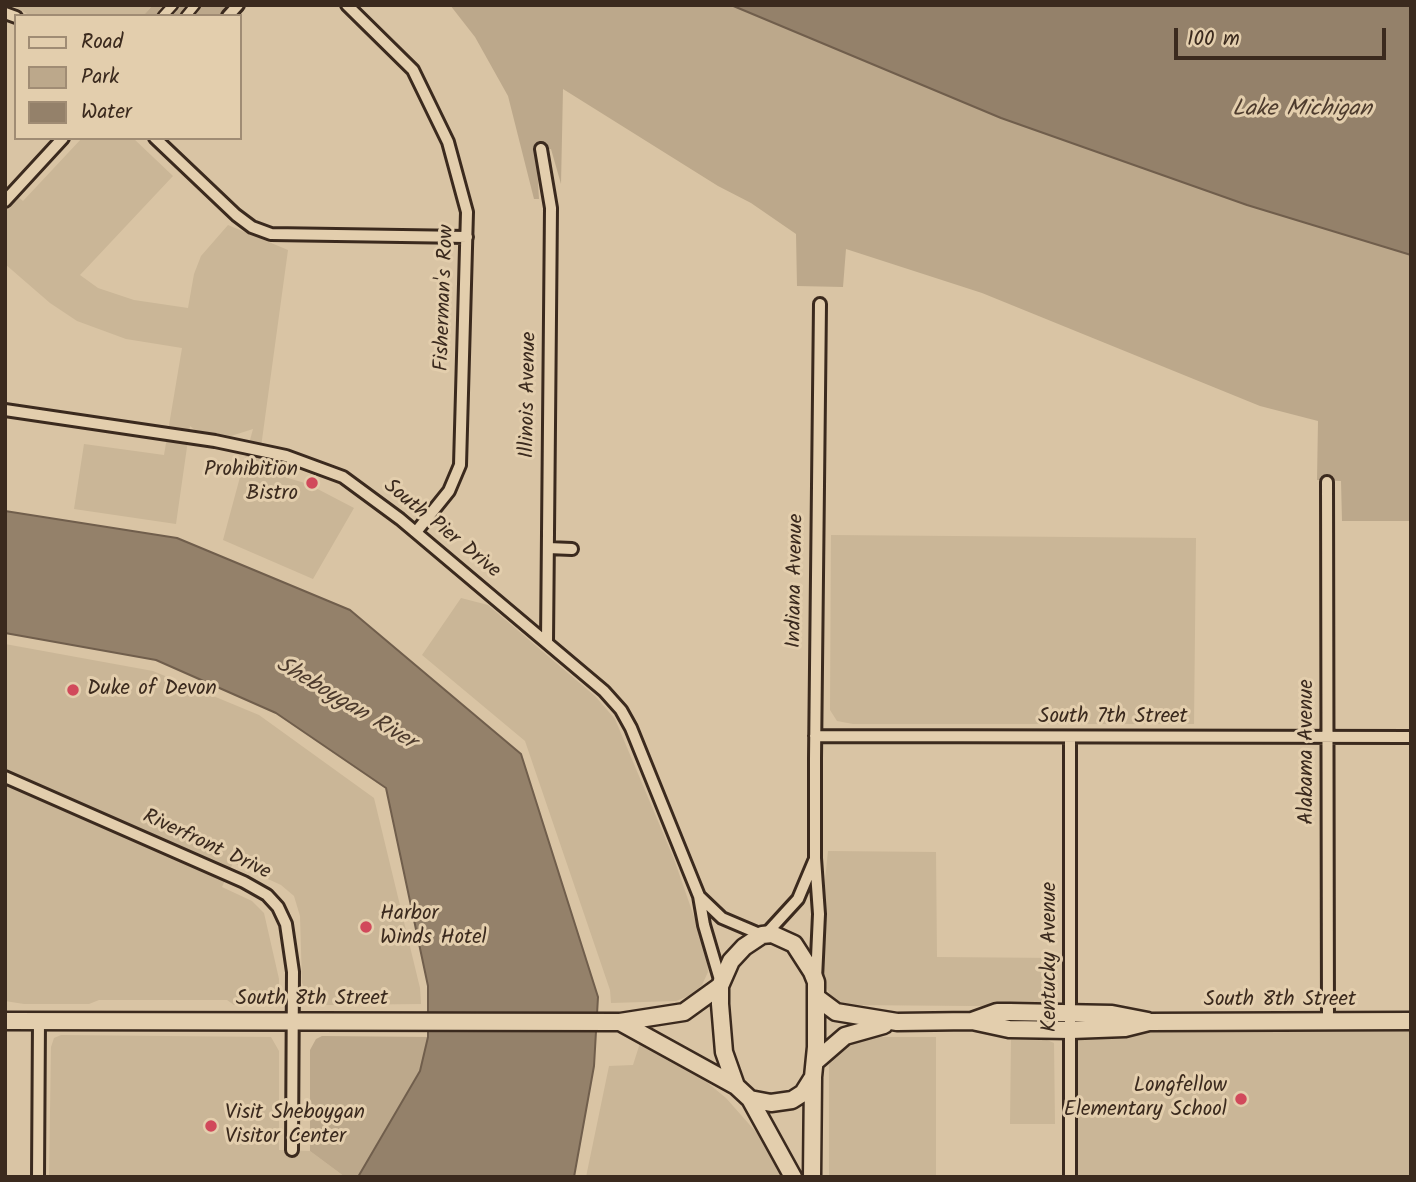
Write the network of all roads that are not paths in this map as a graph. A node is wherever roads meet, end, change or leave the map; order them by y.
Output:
1 (347, 5) edge
2 (61, 140) edge
3 (157, 140) edge
4 (541, 149) dead end
5 (5, 201) edge
6 (467, 237) junction
7 (820, 304) dead end
8 (5, 410) edge
9 (1327, 482) dead end
10 (416, 532) junction
11 (548, 548) junction
12 (572, 549) dead end
13 (547, 642) junction
14 (815, 736) junction
15 (1070, 737) junction
16 (1328, 737) junction
17 (1411, 737) edge
18 (5, 777) edge
19 (815, 858) junction
20 (699, 896) junction
21 (764, 935) junction
22 (721, 984) junction
23 (816, 990) junction
24 (5, 1021) edge
25 (38, 1021) junction
26 (293, 1021) junction
27 (1071, 1021) junction
28 (1328, 1021) junction
29 (1411, 1021) edge
30 (620, 1022) junction
31 (897, 1022) junction
32 (814, 1070) junction
33 (736, 1086) junction
34 (750, 1099) junction
35 (292, 1150) dead end
36 (38, 1177) edge
37 (793, 1177) edge
38 (812, 1177) edge
39 (1070, 1177) edge

1 - 6 street, Fisherman's Row
2 - 5 street
3 - 6 street
4 - 11 street, Illinois Avenue
6 - 10 street, Fisherman's Row
7 - 14 street, Indiana Avenue
8 - 10 street, South Pier Drive
9 - 16 street, Alabama Avenue
10 - 13 street, South Pier Drive
11 - 12 street
11 - 13 street, Illinois Avenue
13 - 20 street, South Pier Drive
14 - 15 street, South 7th Street
14 - 19 street, Indiana Avenue
15 - 16 street, South 7th Street
15 - 27 street, Kentucky Avenue
16 - 17 street, South 7th Street
16 - 28 street, Alabama Avenue
18 - 26 street, Riverfront Drive
19 - 21 street, Indiana Avenue
19 - 23 street, Indiana Avenue
20 - 21 street, South Pier Drive
20 - 22 street, South Pier Drive
21 - 22 main road
21 - 23 main road
22 - 30 main road, South 8th Street
22 - 33 main road
23 - 31 main road, South 8th Street
23 - 32 main road
24 - 25 main road, South 8th Street
25 - 26 main road, South 8th Street
25 - 36 street
26 - 30 main road, South 8th Street
26 - 35 street, Riverfront Drive
27 - 28 main road, South 8th Street
27 - 31 main road, South 8th Street
27 - 39 street, Kentucky Avenue
28 - 29 main road, South 8th Street
30 - 33 main road, South 8th Street
31 - 32 main road, South 8th Street
32 - 34 main road
32 - 38 main road
33 - 34 main road
34 - 37 main road

